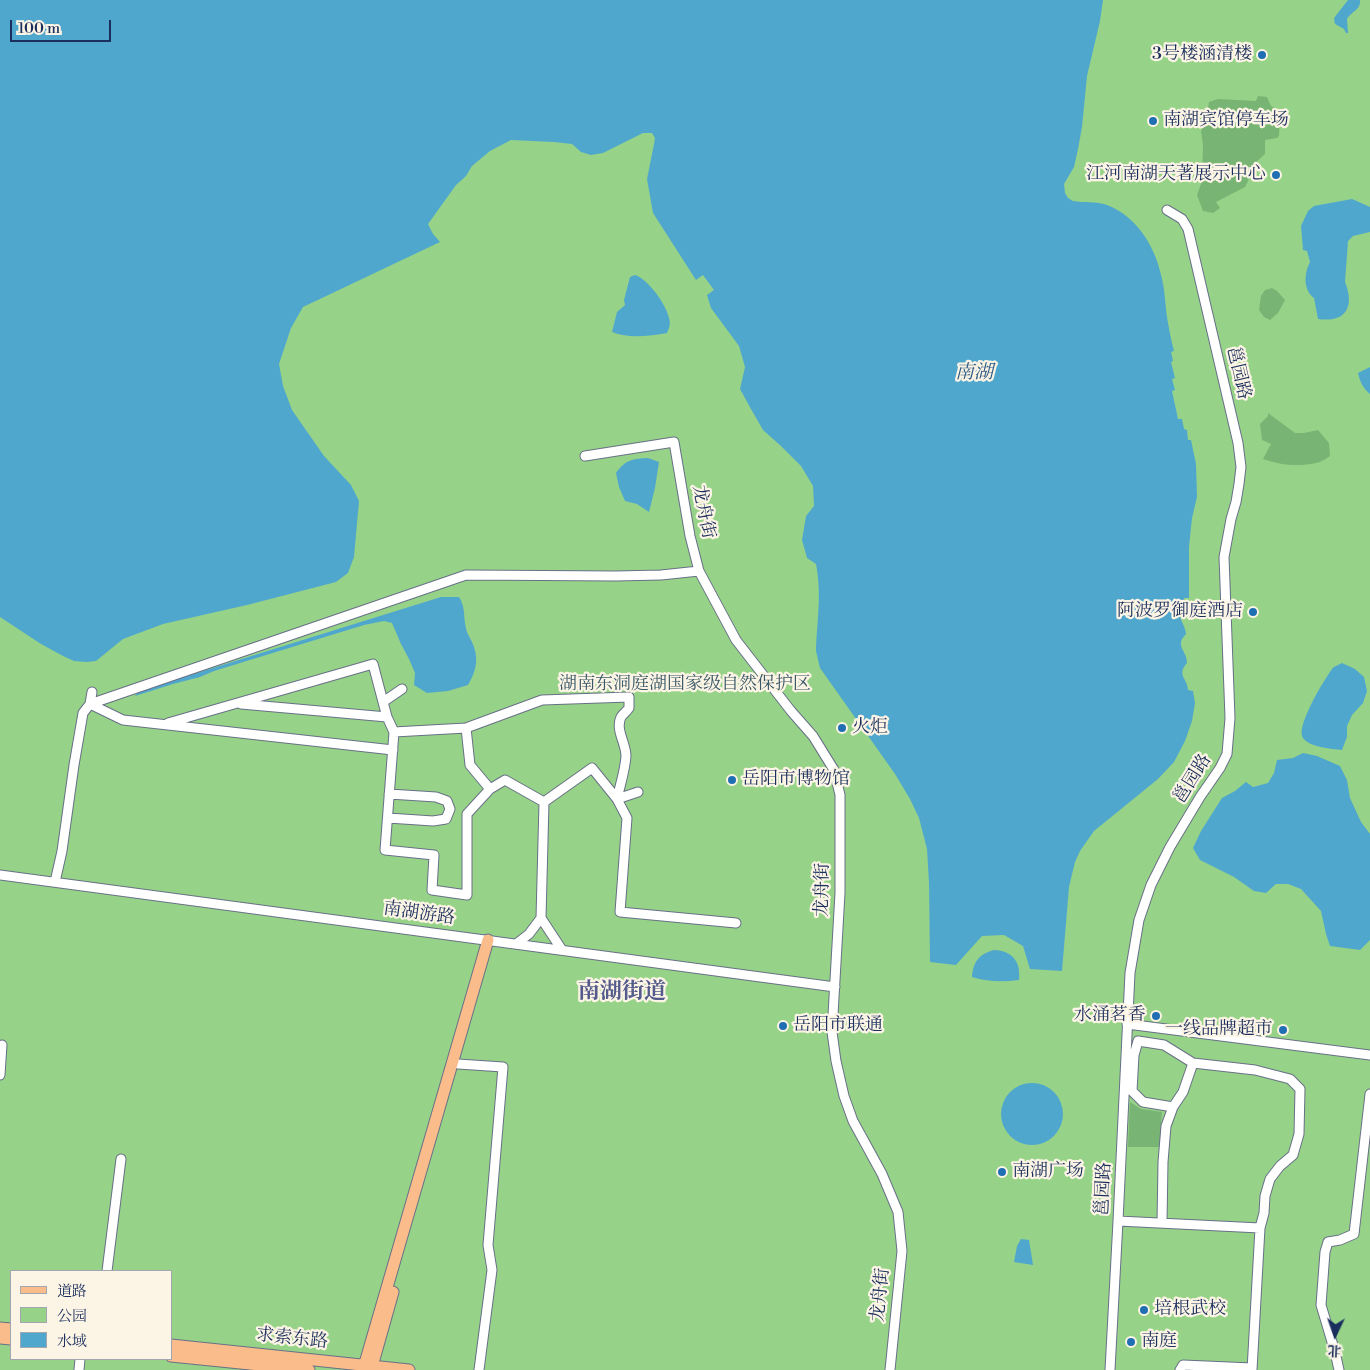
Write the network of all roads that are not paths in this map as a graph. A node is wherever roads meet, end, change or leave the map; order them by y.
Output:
1 (1168, 210) dead end
2 (585, 456) dead end
3 (699, 571) junction
4 (402, 689) dead end
5 (92, 692) dead end
6 (384, 702) junction
7 (90, 704) junction
8 (235, 704) junction
9 (387, 717) junction
10 (164, 725) junction
11 (466, 728) junction
12 (394, 732) junction
13 (393, 750) junction
14 (490, 789) junction
15 (638, 792) dead end
16 (389, 794) junction
17 (617, 799) junction
18 (544, 802) junction
19 (388, 818) junction
20 (0, 875) edge
21 (55, 882) junction
22 (541, 918) junction
23 (736, 924) dead end
24 (491, 940) junction
25 (516, 944) junction
26 (562, 950) junction
27 (834, 987) junction
28 (1127, 1024) junction
29 (2, 1045) dead end
30 (1370, 1055) edge
31 (458, 1064) junction
32 (1192, 1064) junction
33 (0, 1075) edge
34 (1370, 1094) edge
35 (1173, 1107) junction
36 (121, 1159) dead end
37 (1118, 1221) junction
38 (1162, 1223) junction
39 (1260, 1228) junction
40 (107, 1270) edge
41 (172, 1345) edge
42 (172, 1356) edge
43 (368, 1368) edge
44 (1252, 1369) edge
45 (309, 1370) edge
46 (409, 1370) edge
47 (480, 1370) edge
48 (890, 1370) edge
49 (1110, 1370) edge
50 (1180, 1370) edge
51 (1339, 1370) edge

1 - 28 street, 邕园路
2 - 3 street, 龙舟街
3 - 7 street
3 - 27 street, 龙舟街
4 - 6 street
5 - 7 street
6 - 8 street
6 - 9 street
7 - 10 street
7 - 21 street
8 - 9 street
8 - 10 street
9 - 12 street
10 - 13 street
11 - 12 street
11 - 14 street
11 - 17 street
12 - 13 street
13 - 16 street
14 - 18 street
14 - 19 street
15 - 17 street
16 - 19 street
16 - 19 street
17 - 18 street
17 - 23 street
18 - 22 street
20 - 21 street, 南湖游路
21 - 24 street, 南湖游路
22 - 25 street
22 - 26 street
24 - 25 street, 南湖游路
24 - 31 main road
24 - 43 main road
25 - 26 street, 南湖游路
26 - 27 street, 南湖游路
27 - 48 street, 龙舟街
28 - 30 street
28 - 37 street, 邕园路
29 - 33 street
31 - 43 main road
31 - 47 street
32 - 35 street
32 - 35 street
32 - 39 street
34 - 51 street
35 - 38 street
36 - 40 street
37 - 38 street
37 - 49 street, 邕园路
38 - 39 street
39 - 44 street
41 - 43 main road, 求索东路
42 - 45 main road, 求索东路
43 - 46 main road, 求索东路
44 - 50 street

